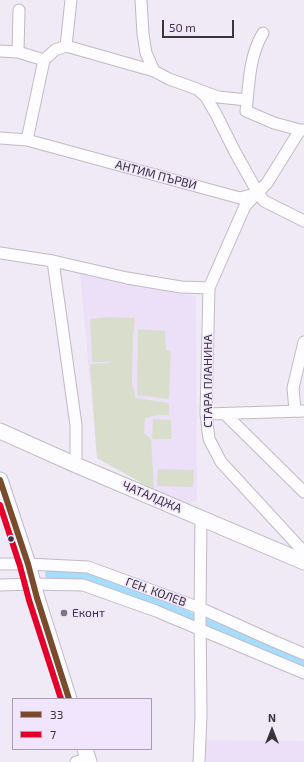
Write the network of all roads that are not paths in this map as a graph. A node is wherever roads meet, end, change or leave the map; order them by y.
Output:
1 (71, 0) edge
2 (141, 0) edge
3 (19, 10) dead end
4 (263, 33) dead end
5 (66, 46) junction
6 (0, 51) edge
7 (18, 52) junction
8 (44, 60) junction
9 (154, 71) junction
10 (196, 89) junction
11 (247, 100) junction
12 (302, 130) edge
13 (0, 138) edge
14 (27, 140) junction
15 (258, 192) junction
16 (304, 221) edge
17 (0, 253) edge
18 (53, 261) junction
19 (209, 288) junction
20 (304, 342) edge
21 (300, 411) edge
22 (206, 414) junction
23 (225, 414) junction
24 (0, 431) edge
25 (76, 465) junction
26 (0, 480) edge
27 (304, 492) edge
28 (201, 518) junction
29 (304, 552) edge
30 (304, 562) edge
31 (0, 564) edge
32 (28, 564) junction
33 (34, 584) junction
34 (0, 585) edge
35 (200, 611) junction
36 (200, 628) junction
37 (304, 654) edge
38 (304, 673) edge
39 (69, 698) edge
40 (199, 762) edge

1 - 5 street
2 - 9 street
3 - 7 street
4 - 11 street
5 - 8 street
5 - 9 street
6 - 7 street
7 - 8 street
8 - 14 street
9 - 10 street
10 - 11 street
10 - 15 street
11 - 12 street
12 - 15 street, СТАРА ПЛАНИНА
13 - 14 street, АНТИМ ПЪРВИ
14 - 15 street, АНТИМ ПЪРВИ
15 - 16 street
15 - 19 street, СТАРА ПЛАНИНА
17 - 18 street
18 - 19 street
18 - 25 street
19 - 22 street, СТАРА ПЛАНИНА
20 - 21 street
21 - 23 street
22 - 23 street
22 - 29 street, СТАРА ПЛАНИНА
23 - 27 street
24 - 25 street, ЧАТАЛДЖА
25 - 28 street, ЧАТАЛДЖА
26 - 32 street
28 - 30 street, ЧАТАЛДЖА
28 - 35 street
31 - 32 street, ГЕН. КОЛЕВ
32 - 33 street
32 - 35 street, ГЕН. КОЛЕВ
33 - 34 street, ГЕН. КОЛЕВ
33 - 36 street, ГЕН. КОЛЕВ
33 - 39 street
35 - 36 street
35 - 37 street, ГЕН. КОЛЕВ
36 - 38 street, ГЕН. КОЛЕВ
36 - 40 street

